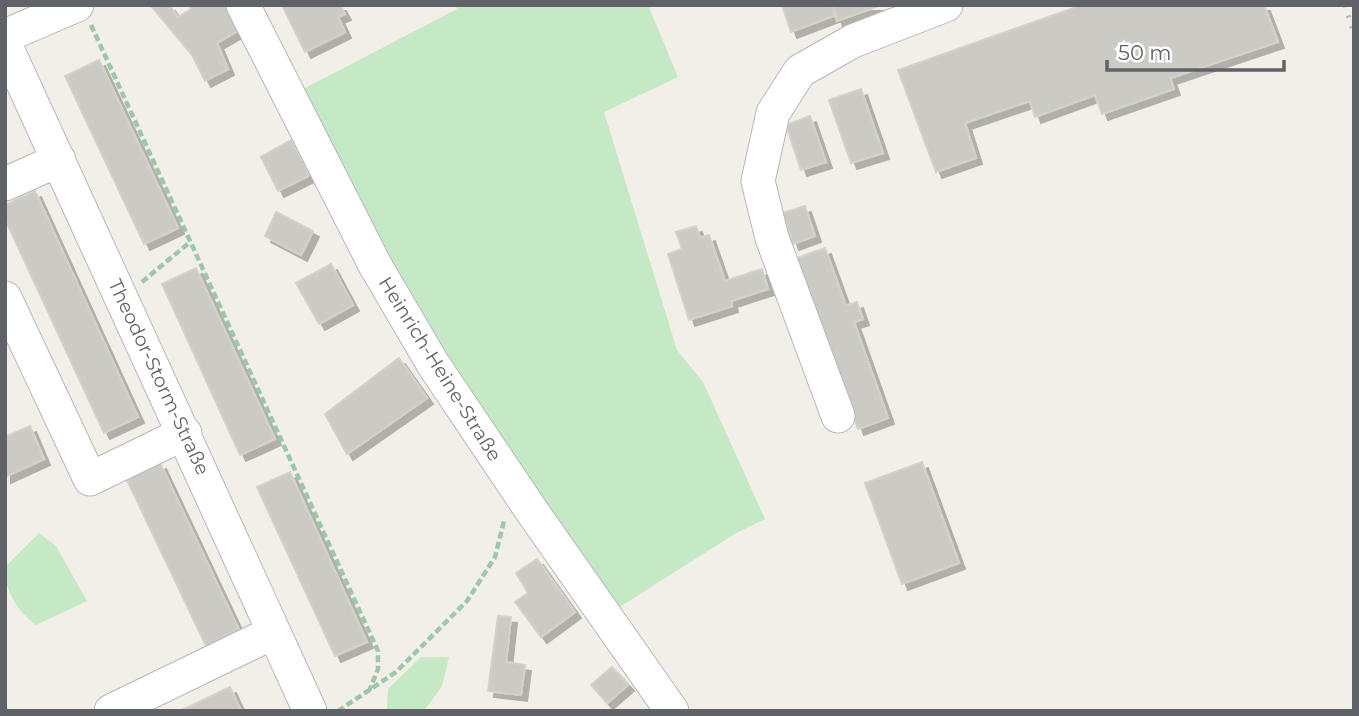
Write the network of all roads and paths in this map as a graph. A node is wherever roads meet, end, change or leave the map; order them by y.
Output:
1 (243, 5) edge
2 (946, 5) edge
3 (82, 11) edge
4 (5, 36) edge
5 (5, 44) edge
6 (59, 160) junction
7 (5, 184) edge
8 (190, 242) junction
9 (5, 298) edge
10 (122, 298) junction
11 (838, 416) dead end
12 (185, 433) junction
13 (529, 507) junction
14 (274, 632) junction
15 (369, 691) junction
16 (111, 711) edge
17 (310, 711) edge
18 (338, 711) edge
19 (672, 711) edge

1 - 13 street, Heinrich-Heine-Straße
2 - 11 street
3 - 4 street
3 - 8 path
5 - 6 street, Theodor-Storm-Straße
6 - 7 street
6 - 10 street, Theodor-Storm-Straße
8 - 10 path
8 - 15 path
9 - 12 street
10 - 12 street, Theodor-Storm-Straße
12 - 14 street, Theodor-Storm-Straße
13 - 15 path
13 - 19 street, Heinrich-Heine-Straße
14 - 16 street
14 - 17 street, Theodor-Storm-Straße
15 - 18 path

